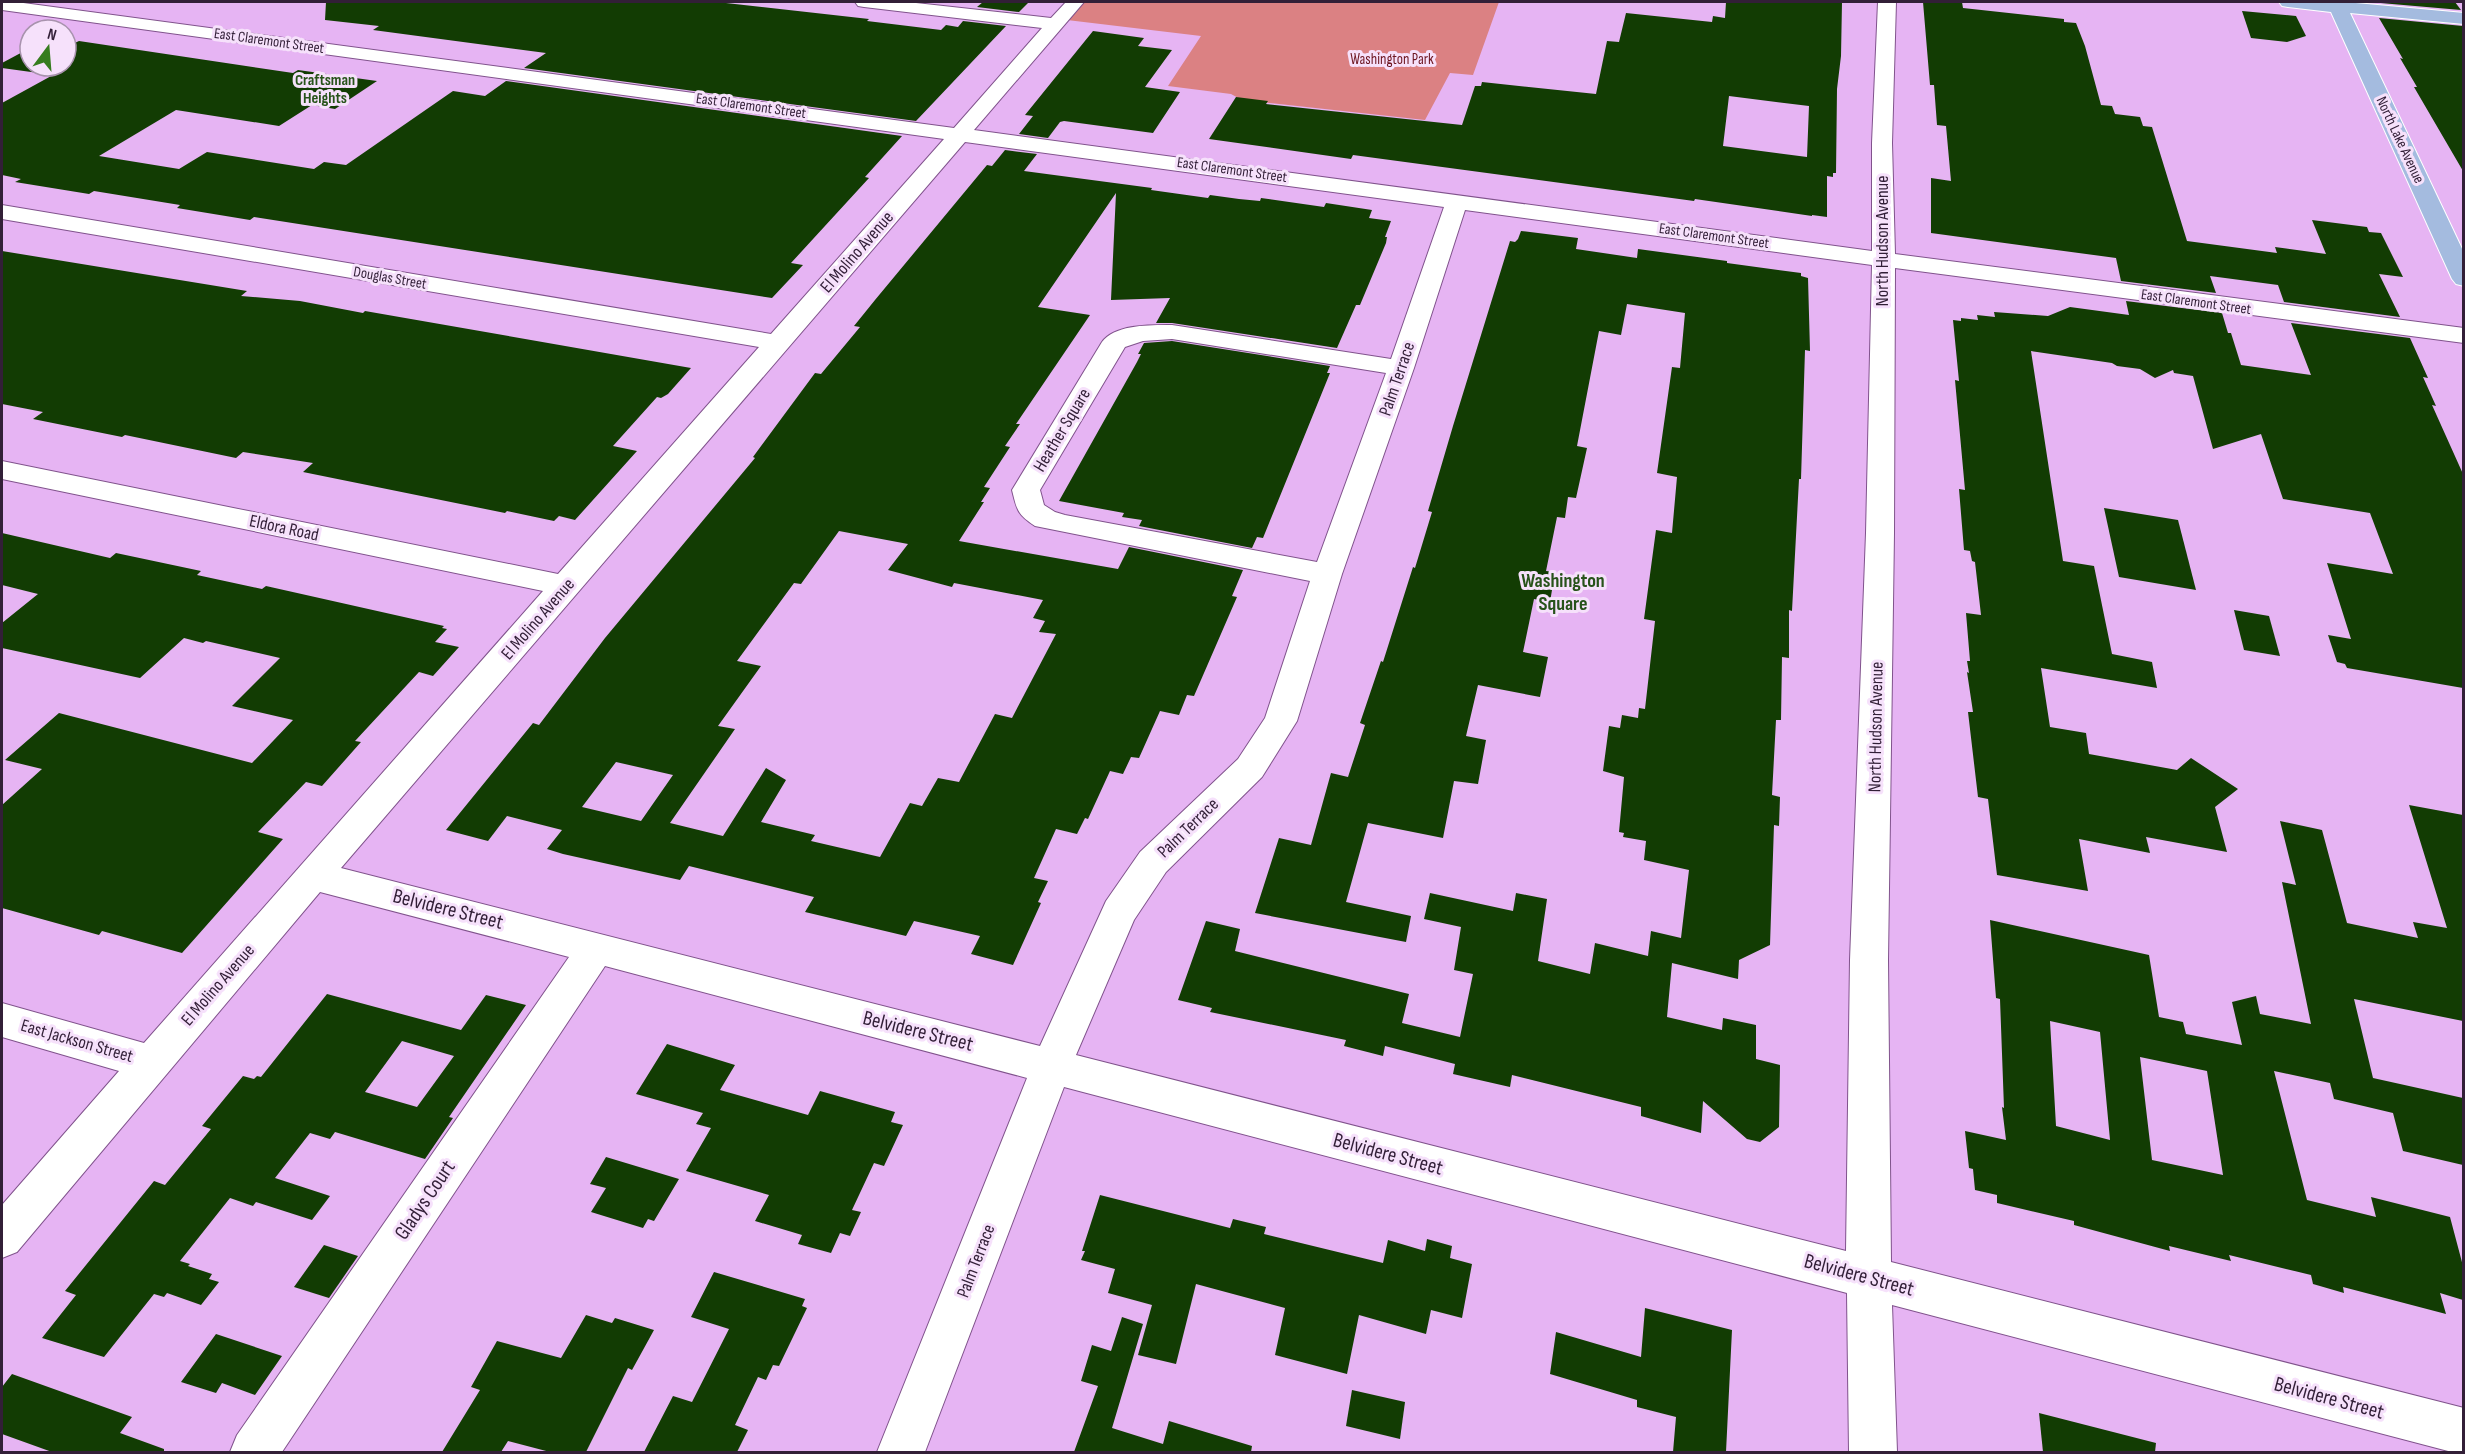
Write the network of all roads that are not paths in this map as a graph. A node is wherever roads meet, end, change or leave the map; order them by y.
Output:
1 (864, 2) edge
2 (1075, 2) edge
3 (1887, 2) edge
4 (2288, 2) edge
5 (2337, 4) edge
6 (2, 5) edge
7 (2463, 19) edge
8 (1054, 24) junction
9 (960, 134) junction
10 (1457, 201) junction
11 (2, 212) edge
12 (1883, 259) junction
13 (2463, 279) edge
14 (2463, 336) edge
15 (778, 343) junction
16 (1401, 368) junction
17 (2, 470) edge
18 (1327, 574) junction
19 (567, 586) junction
20 (313, 875) junction
21 (597, 947) junction
22 (2, 1020) edge
23 (152, 1063) junction
24 (1053, 1065) junction
25 (2, 1237) edge
26 (1870, 1278) junction
27 (2463, 1432) edge
28 (254, 1452) edge
29 (901, 1452) edge
30 (1873, 1452) edge

1 - 8 street
2 - 8 street, El Molino Avenue
3 - 12 street, North Hudson Avenue
4 - 5 main road
5 - 7 main road
5 - 13 main road, North Lake Avenue
6 - 9 street, East Claremont Street
8 - 9 street, El Molino Avenue
9 - 10 street, East Claremont Street
9 - 15 street, El Molino Avenue
10 - 12 street, East Claremont Street
10 - 16 street, Palm Terrace
11 - 15 street, Douglas Street
12 - 14 street, East Claremont Street
12 - 26 street, North Hudson Avenue
15 - 19 street, El Molino Avenue
16 - 18 street, Palm Terrace
16 - 18 street, Heather Square
17 - 19 street, Eldora Road
18 - 24 street, Palm Terrace
19 - 20 street, El Molino Avenue
20 - 21 street, Belvidere Street
20 - 23 street, El Molino Avenue
21 - 24 street, Belvidere Street
21 - 28 street, Gladys Court
22 - 23 street, East Jackson Street
23 - 25 street, El Molino Avenue
24 - 26 street, Belvidere Street
24 - 29 street, Palm Terrace
26 - 27 street, Belvidere Street
26 - 30 street, North Hudson Avenue

